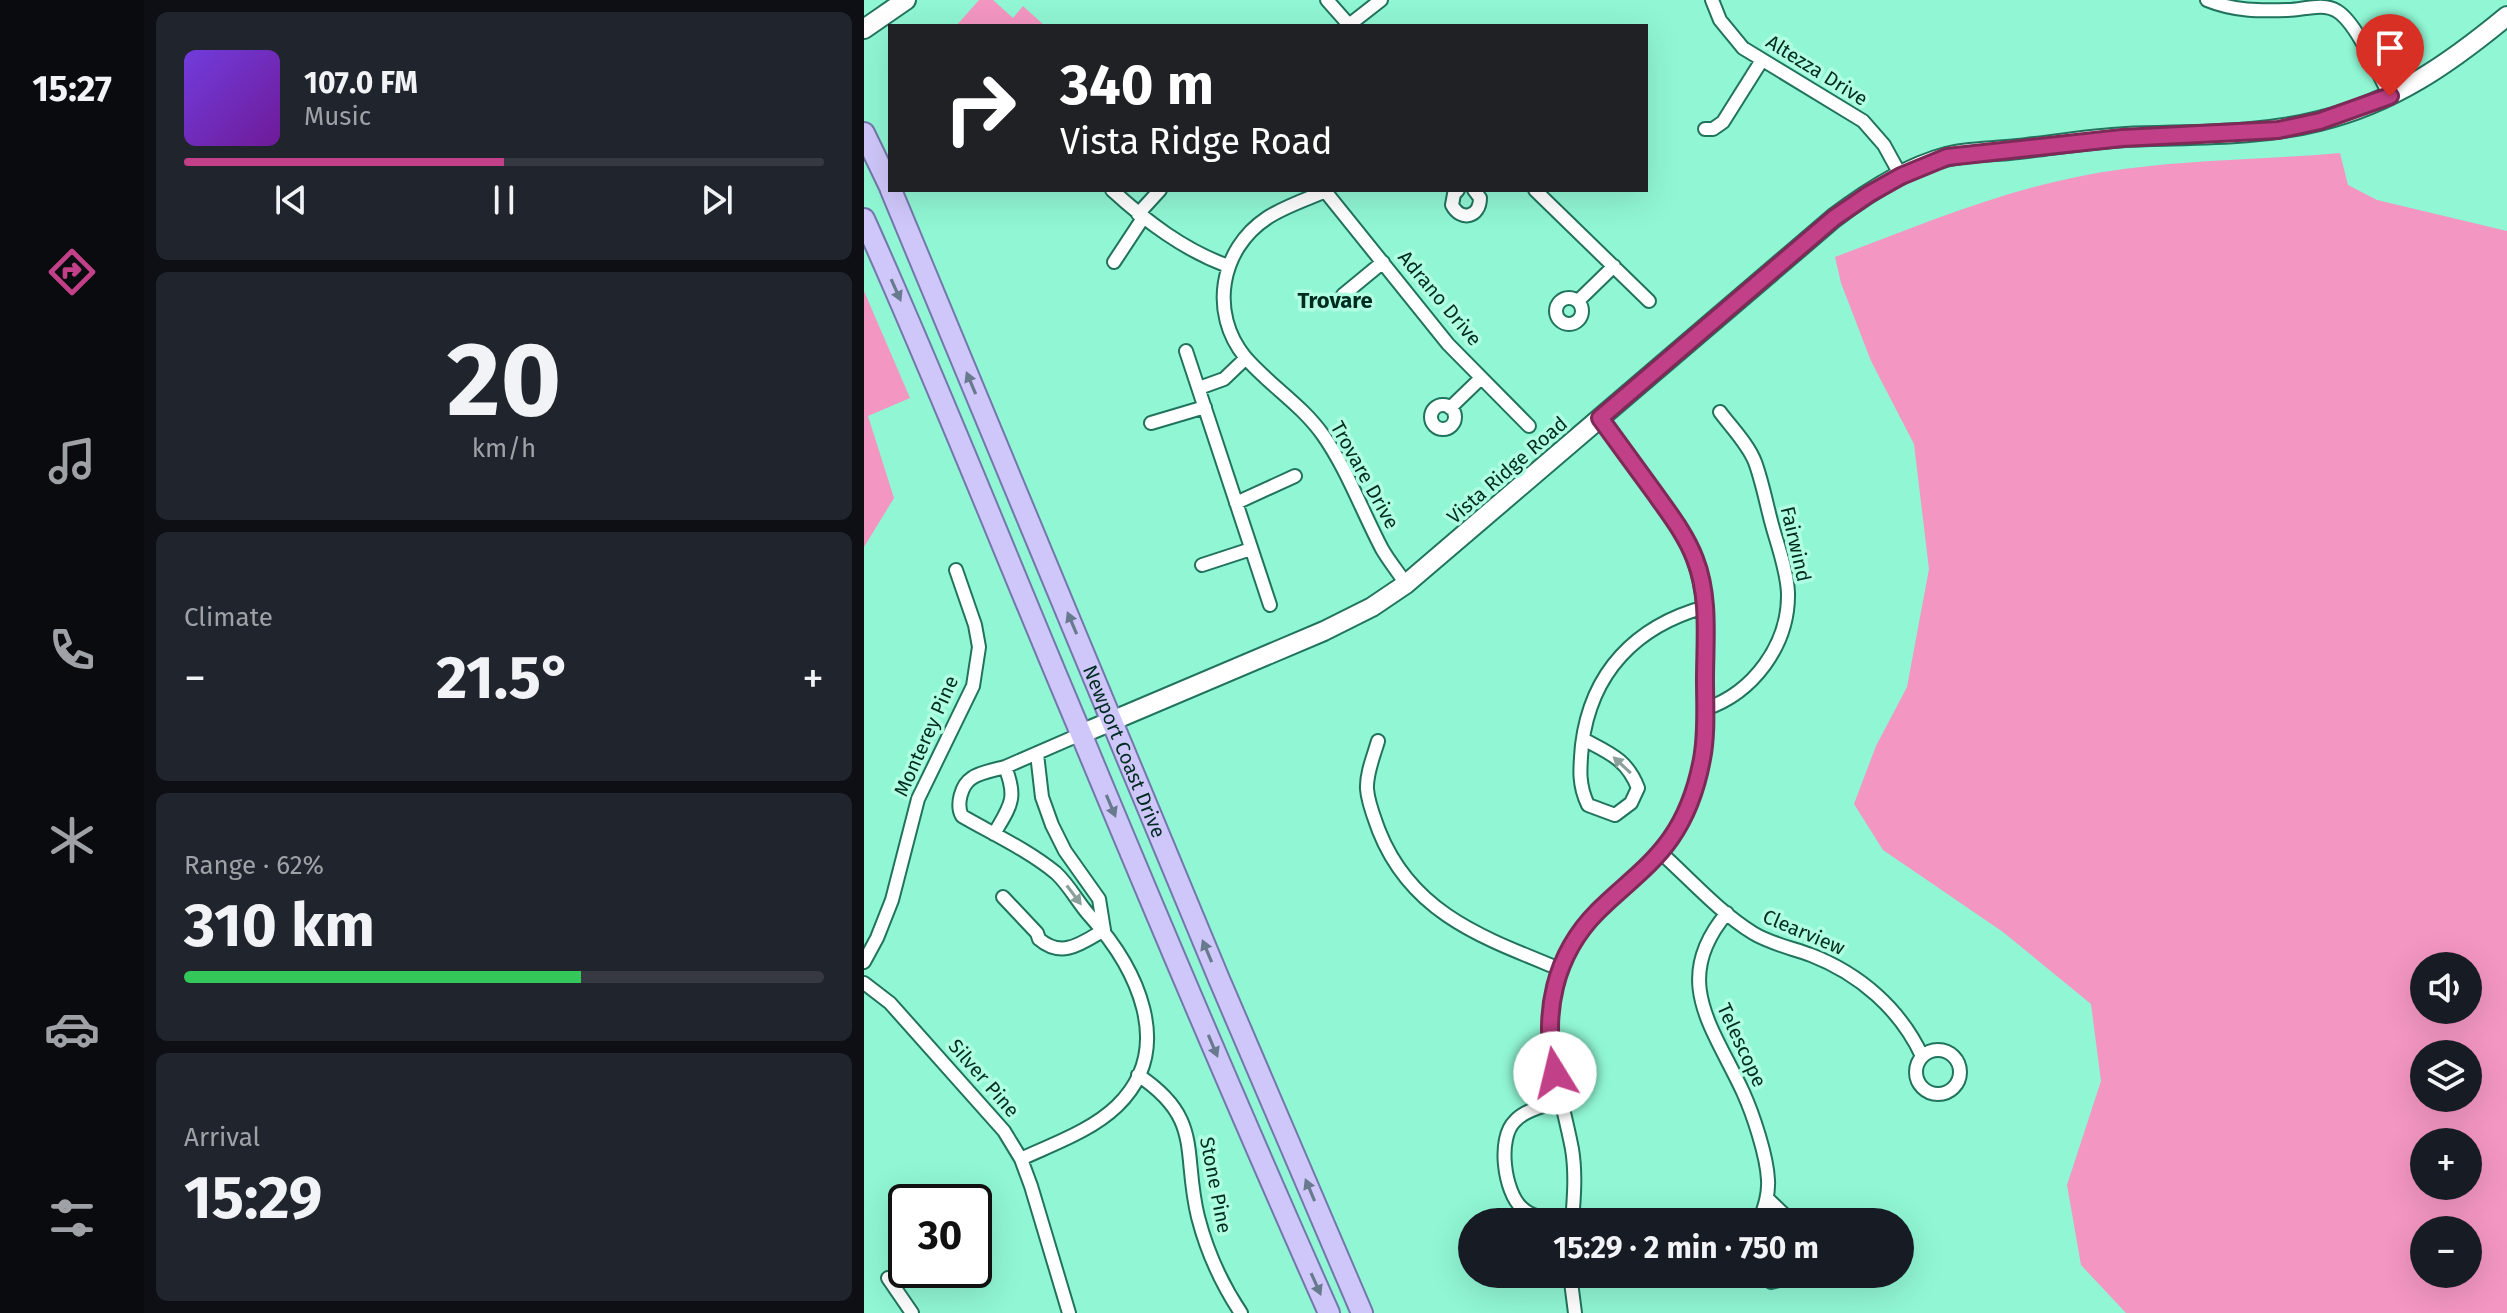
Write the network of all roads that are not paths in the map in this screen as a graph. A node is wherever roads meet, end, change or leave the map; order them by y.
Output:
1 (906, 0) edge
2 (1327, 0) edge
3 (1381, 0) edge
4 (1712, 0) edge
5 (2207, 0) edge
6 (2507, 16) edge
7 (1348, 24) edge
8 (1350, 24) edge
9 (864, 29) edge
10 (1762, 60) junction
11 (2390, 96) junction
12 (1705, 129) dead end
13 (864, 133) edge
14 (1901, 176) junction
15 (888, 182) edge
16 (893, 192) edge
17 (1114, 192) edge
18 (1158, 192) edge
19 (1325, 192) edge
20 (1328, 192) edge
21 (1456, 192) edge
22 (1478, 192) edge
23 (1537, 192) edge
24 (1140, 216) junction
25 (864, 219) edge
26 (1114, 262) dead end
27 (1383, 262) junction
28 (1228, 266) junction
29 (1614, 266) junction
30 (1343, 295) dead end
31 (1578, 301) dead end
32 (1649, 301) dead end
33 (1186, 351) dead end
34 (1246, 358) junction
35 (1481, 378) junction
36 (1199, 388) junction
37 (1205, 407) junction
38 (1450, 408) dead end
39 (1720, 412) dead end
40 (1600, 418) junction
41 (1151, 423) dead end
42 (1529, 426) dead end
43 (1295, 476) dead end
44 (1236, 503) junction
45 (1251, 549) junction
46 (1202, 565) dead end
47 (956, 570) dead end
48 (1406, 584) junction
49 (1270, 605) dead end
50 (1705, 607) junction
51 (1705, 709) junction
52 (1113, 720) junction
53 (1081, 734) junction
54 (1583, 739) junction
55 (1378, 741) dead end
56 (1037, 754) junction
57 (1005, 767) junction
58 (994, 834) junction
59 (1660, 852) junction
60 (1003, 897) dead end
61 (1727, 913) junction
62 (1104, 930) junction
63 (864, 962) edge
64 (1560, 969) junction
65 (864, 983) edge
66 (1922, 1056) dead end
67 (1138, 1075) junction
68 (1560, 1100) junction
69 (1021, 1159) junction
70 (1767, 1198) junction
71 (1521, 1208) edge
72 (1572, 1208) edge
73 (1764, 1208) edge
74 (1777, 1208) edge
75 (895, 1288) edge
76 (1572, 1288) edge
77 (912, 1313) edge
78 (1069, 1313) edge
79 (1241, 1313) edge
80 (1329, 1313) edge
81 (1362, 1313) edge
82 (1575, 1313) edge

1 - 9 street
2 - 7 street
3 - 8 street
4 - 10 street, Altezza Drive
5 - 11 street
6 - 11 street, Vista Ridge Road
10 - 12 street
10 - 14 street, Altezza Drive
11 - 14 street, Vista Ridge Road
13 - 15 main road, Newport Coast Drive
14 - 40 street, Vista Ridge Road
52 -> 16 main road, Newport Coast Drive
17 - 24 street
18 - 24 street
19 - 28 street
20 - 27 street, Adrano Drive
21 - 22 street
23 - 29 street
24 - 26 street
24 - 28 street
25 -> 53 main road, Newport Coast Drive
27 - 30 street
27 - 35 street, Adrano Drive
28 - 34 street
29 - 31 street
29 - 32 street
33 - 36 street
34 - 36 street
34 - 48 street, Trovare Drive
35 - 38 street
35 - 42 street, Adrano Drive
36 - 37 street
37 - 41 street
37 - 44 street
39 - 51 street, Fairwind
40 - 48 street, Vista Ridge Road
40 - 50 street
43 - 44 street
44 - 45 street
45 - 46 street
45 - 49 street
47 - 63 street, Monterey Pine
48 - 52 street, Vista Ridge Road
50 - 51 street
50 - 54 street
51 - 59 street
52 - 53 street, Vista Ridge Road
81 -> 52 main road, Newport Coast Drive
53 - 56 street
53 -> 80 main road, Newport Coast Drive
54 -> 54 street
55 - 64 street
56 - 57 street
56 - 62 street
57 - 58 street
57 - 58 street
58 -> 62 street
59 - 61 street, Clearview
59 - 64 street
60 - 62 street
61 - 66 street, Clearview
61 - 70 street, Telescope
62 - 67 street
64 - 68 street
65 - 69 street, Silver Pine
67 - 69 street
67 - 79 street, Stone Pine
68 - 71 street
68 - 72 street
69 - 78 street, Silver Pine
70 - 73 street, Telescope
70 - 74 street
75 - 77 street
76 - 82 street

